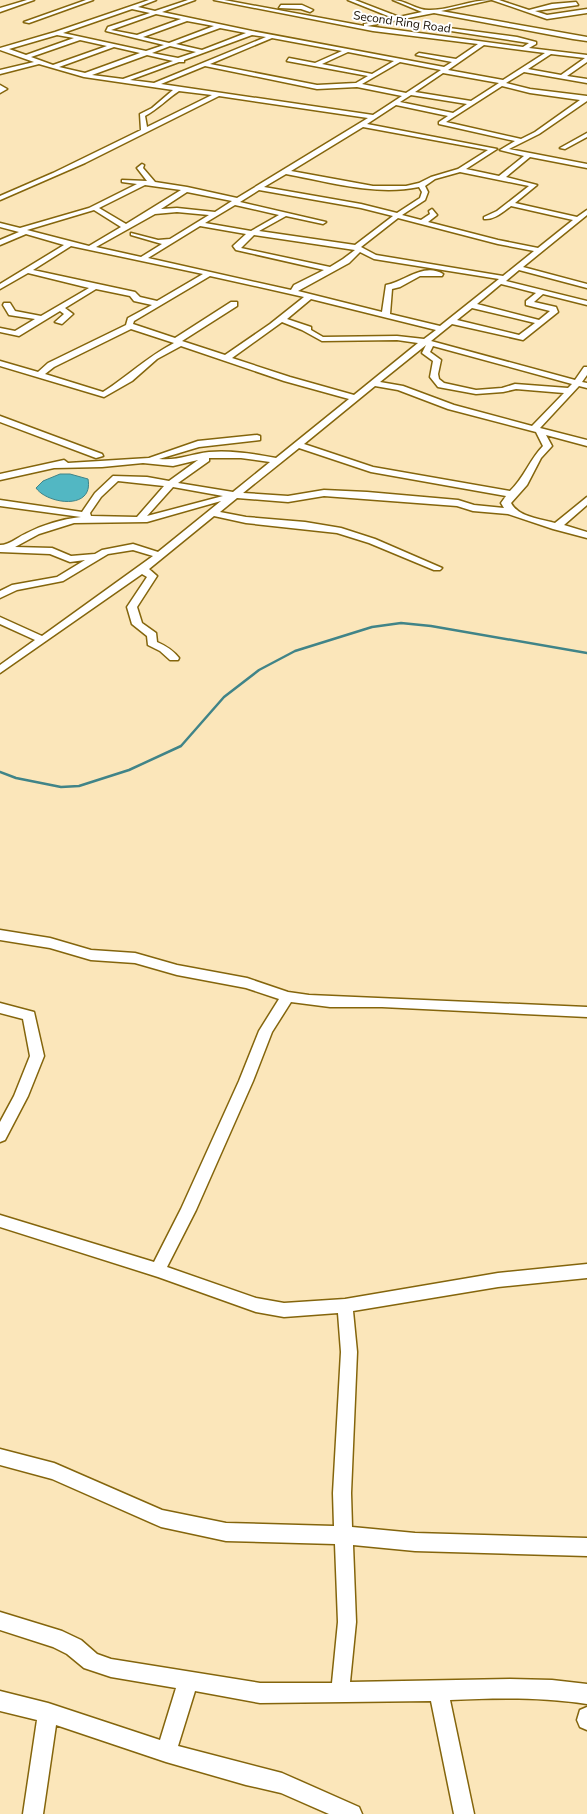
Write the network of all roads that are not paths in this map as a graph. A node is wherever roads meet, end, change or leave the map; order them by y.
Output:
1 (32, 0) edge
2 (92, 0) edge
3 (154, 0) edge
4 (193, 0) edge
5 (216, 0) edge
6 (300, 0) edge
7 (351, 0) edge
8 (395, 0) edge
9 (489, 0) edge
10 (494, 0) edge
11 (565, 0) edge
12 (521, 1) edge
13 (250, 3) edge
14 (448, 3) dead end
15 (505, 4) junction
16 (576, 4) junction
17 (134, 5) junction
18 (313, 5) dead end
19 (456, 6) junction
20 (0, 10) edge
21 (270, 10) junction
22 (587, 10) edge
23 (433, 11) junction
24 (155, 12) junction
25 (234, 12) dead end
26 (426, 12) junction
27 (527, 14) junction
28 (295, 15) junction
29 (397, 18) junction
30 (466, 18) junction
31 (187, 19) junction
32 (515, 19) dead end
33 (27, 22) dead end
34 (458, 22) dead end
35 (498, 24) junction
36 (449, 25) dead end
37 (220, 26) junction
38 (358, 27) junction
39 (441, 29) junction
40 (538, 30) junction
41 (205, 32) junction
42 (586, 32) edge
43 (57, 33) junction
44 (214, 33) dead end
45 (252, 33) junction
46 (160, 35) dead end
47 (137, 37) junction
48 (271, 37) junction
49 (434, 37) junction
50 (80, 38) junction
51 (517, 39) junction
52 (587, 39) edge
53 (182, 40) junction
54 (307, 43) junction
55 (484, 43) junction
56 (170, 44) junction
57 (112, 46) junction
58 (365, 47) dead end
59 (2, 49) edge
60 (524, 49) junction
61 (195, 50) junction
62 (347, 51) junction
63 (204, 52) junction
64 (145, 53) junction
65 (549, 53) junction
66 (413, 54) dead end
67 (26, 57) junction
68 (586, 58) edge
69 (182, 60) junction
70 (289, 60) dead end
71 (399, 60) junction
72 (458, 61) junction
73 (39, 62) junction
74 (206, 65) junction
75 (316, 65) junction
76 (53, 67) junction
77 (444, 70) junction
78 (523, 70) junction
79 (0, 72) edge
80 (84, 75) junction
81 (371, 75) junction
82 (562, 77) junction
83 (123, 81) junction
84 (587, 81) edge
85 (502, 83) junction
86 (356, 85) junction
87 (0, 86) edge
88 (152, 86) junction
89 (178, 90) junction
90 (0, 91) edge
91 (408, 94) junction
92 (217, 95) junction
93 (586, 98) edge
94 (473, 103) junction
95 (394, 104) junction
96 (574, 107) junction
97 (584, 109) dead end
98 (454, 115) junction
99 (373, 117) junction
100 (362, 124) junction
101 (144, 130) junction
102 (587, 135) edge
103 (522, 141) junction
104 (563, 148) dead end
105 (494, 149) junction
106 (504, 150) junction
107 (529, 155) junction
108 (142, 166) dead end
109 (587, 166) edge
110 (460, 170) junction
111 (284, 172) junction
112 (502, 177) junction
113 (124, 180) dead end
114 (152, 183) junction
115 (421, 185) junction
116 (256, 188) junction
117 (0, 189) edge
118 (187, 189) junction
119 (14, 192) junction
120 (0, 198) edge
121 (235, 202) junction
122 (508, 204) junction
123 (95, 207) junction
124 (432, 211) dead end
125 (153, 212) junction
126 (587, 212) edge
127 (215, 214) junction
128 (285, 214) junction
129 (398, 216) junction
130 (486, 218) dead end
131 (575, 221) junction
132 (323, 222) dead end
133 (421, 223) junction
134 (198, 224) junction
135 (587, 224) edge
136 (0, 225) edge
137 (126, 227) junction
138 (23, 231) junction
139 (252, 233) junction
140 (133, 234) dead end
141 (172, 240) junction
142 (0, 243) edge
143 (70, 244) junction
144 (90, 248) junction
145 (357, 249) junction
146 (539, 250) junction
147 (142, 259) junction
148 (518, 268) junction
149 (330, 269) junction
150 (448, 270) junction
151 (27, 271) junction
152 (208, 274) junction
153 (503, 280) junction
154 (95, 286) junction
155 (587, 286) edge
156 (0, 287) edge
157 (293, 292) junction
158 (541, 292) junction
159 (310, 296) junction
160 (585, 300) edge
161 (159, 304) junction
162 (234, 304) dead end
163 (7, 305) dead end
164 (471, 305) junction
165 (60, 307) junction
166 (386, 314) junction
167 (42, 318) junction
168 (280, 320) junction
169 (450, 321) junction
170 (59, 322) dead end
171 (540, 322) junction
172 (130, 326) junction
173 (443, 329) junction
174 (0, 330) edge
175 (178, 342) junction
176 (429, 342) junction
177 (225, 359) junction
178 (0, 363) edge
179 (587, 369) edge
180 (40, 374) junction
181 (373, 383) junction
182 (577, 384) junction
183 (587, 386) edge
184 (570, 391) junction
185 (355, 398) junction
186 (0, 419) edge
187 (537, 429) junction
188 (257, 438) dead end
189 (587, 443) edge
190 (299, 444) junction
191 (81, 446) junction
192 (214, 455) junction
193 (99, 456) dead end
194 (143, 460) junction
195 (279, 461) junction
196 (57, 466) junction
197 (0, 470) edge
198 (20, 473) junction
199 (0, 477) edge
200 (168, 484) junction
201 (512, 494) junction
202 (235, 495) junction
203 (587, 500) edge
204 (0, 503) edge
205 (510, 511) junction
206 (213, 513) junction
207 (84, 515) junction
208 (98, 518) junction
209 (140, 519) junction
210 (556, 527) junction
211 (587, 534) edge
212 (2, 549) edge
213 (158, 555) junction
214 (98, 556) junction
215 (437, 568) dead end
216 (142, 569) junction
217 (0, 595) edge
218 (0, 620) edge
219 (43, 640) junction
220 (174, 658) dead end
221 (0, 670) edge
222 (0, 935) edge
223 (287, 997) junction
224 (0, 1008) edge
225 (587, 1012) edge
226 (0, 1136) edge
227 (0, 1221) edge
228 (158, 1270) junction
229 (587, 1270) edge
230 (345, 1306) junction
231 (0, 1457) edge
232 (342, 1534) junction
233 (587, 1547) edge
234 (0, 1622) edge
235 (188, 1682) junction
236 (439, 1691) junction
237 (340, 1693) junction
238 (587, 1694) edge
239 (0, 1701) edge
240 (48, 1713) junction
241 (166, 1752) junction
242 (326, 1808) edge
243 (33, 1814) edge
244 (352, 1814) edge
245 (464, 1814) edge

1 - 20 street
2 - 33 street
3 - 17 street
4 - 24 street
5 - 13 street, Second Ring Road
6 - 18 street
7 - 29 street
8 - 26 street
9 - 19 street
10 - 15 street
11 - 16 street
12 - 15 street
13 - 21 street, Second Ring Road
13 - 25 street
14 - 19 street
15 - 27 street
16 - 22 street
16 - 27 street
17 - 24 street
17 - 43 street
19 - 23 street
21 - 28 street, Second Ring Road
21 - 28 street
22 - 27 street
23 - 26 street
23 - 30 street
24 - 31 street
24 - 47 street
26 - 29 street
28 - 38 street, Second Ring Road
29 - 38 street
30 - 34 street
30 - 35 street
31 - 37 street
31 - 47 street
32 - 35 street
35 - 40 street
36 - 39 street
37 - 41 street
37 - 45 street
38 - 49 street, Second Ring Road
39 - 49 street
39 - 51 street
40 - 42 street
40 - 51 street
40 - 52 street
41 - 44 street
41 - 53 street
43 - 50 street
43 - 59 street
45 - 48 street
45 - 63 street
46 - 53 street
47 - 56 street
48 - 54 street
48 - 74 street
49 - 55 street, Second Ring Road
50 - 57 street
50 - 67 street
51 - 60 street
53 - 56 street
53 - 61 street
54 - 58 street
54 - 62 street
55 - 60 street, Second Ring Road
55 - 72 street
56 - 61 street
56 - 64 street
57 - 64 street
57 - 76 street
59 - 67 street
60 - 65 street, Second Ring Road
61 - 63 street
62 - 71 street
62 - 75 street
63 - 69 street
64 - 69 street
64 - 80 street
65 - 68 street, Second Ring Road
65 - 78 street
66 - 72 street
67 - 73 street
68 - 82 street
69 - 83 street
70 - 75 street
71 - 77 street
71 - 81 street
72 - 77 street
73 - 76 street
73 - 79 street
74 - 86 street
74 - 88 street
75 - 81 street
76 - 80 street
77 - 85 street
77 - 91 street
78 - 82 street
78 - 85 street
80 - 83 street
81 - 86 street
82 - 84 street
83 - 88 street
85 - 93 street
85 - 94 street
86 - 91 street
87 - 90 street
88 - 89 street
89 - 92 street
89 - 101 street
91 - 94 street
91 - 95 street
92 - 99 street
92 - 101 street
93 - 96 street
94 - 98 street
95 - 98 street
95 - 99 street
96 - 97 street
96 - 103 street
98 - 103 street
99 - 100 street
100 - 105 street
100 - 111 street
101 - 119 street
102 - 104 street
103 - 106 street
105 - 106 street
105 - 110 street
106 - 107 street
107 - 109 street
107 - 112 street
108 - 114 street
110 - 112 street
110 - 115 street
111 - 115 street
111 - 116 street
112 - 122 street
113 - 114 street
114 - 118 street
114 - 123 street
115 - 129 street
116 - 121 street
116 - 129 street
117 - 119 street
118 - 121 street
118 - 125 street
119 - 120 street
121 - 127 street
121 - 128 street
122 - 130 street
122 - 131 street
123 - 137 street
123 - 138 street
124 - 133 street
125 - 127 street
125 - 137 street
126 - 131 street
127 - 134 street
128 - 132 street
128 - 139 street
129 - 133 street
129 - 145 street
131 - 135 street
131 - 146 street
133 - 146 street
134 - 139 street
134 - 141 street
136 - 138 street
137 - 144 street
138 - 142 street
138 - 143 street
139 - 145 street
139 - 149 street
140 - 141 street
141 - 147 street
143 - 144 street
143 - 151 street
144 - 147 street
145 - 149 street
145 - 150 street
146 - 148 street
147 - 152 street
148 - 153 street
148 - 155 street
149 - 157 street
150 - 153 street
150 - 166 street
151 - 154 street
151 - 156 street
152 - 157 street
152 - 161 street
153 - 158 street
153 - 164 street
154 - 161 street
154 - 165 street
157 - 159 street
158 - 160 street
158 - 171 street
159 - 166 street
159 - 168 street
161 - 172 street
162 - 175 street
163 - 167 street
164 - 169 street
164 - 171 street
165 - 167 street
165 - 170 street
166 - 173 street
167 - 174 street
168 - 176 street
168 - 177 street
169 - 171 street
169 - 173 street
172 - 175 street
172 - 180 street
173 - 176 street
175 - 177 street
175 - 180 street
176 - 181 street
176 - 182 street
176 - 184 street
177 - 185 street
178 - 180 street
179 - 182 street
181 - 185 street
181 - 187 street
182 - 183 street
182 - 184 street
184 - 187 street
185 - 190 street
186 - 191 street
187 - 189 street
187 - 201 street
188 - 194 street
190 - 195 street
190 - 201 street
191 - 193 street
191 - 196 street
192 - 194 street
192 - 195 street
192 - 200 street
194 - 196 street
195 - 202 street
196 - 198 street
197 - 198 street
198 - 199 street
200 - 202 street
200 - 207 street
200 - 209 street
201 - 205 street
202 - 205 street
202 - 206 street
202 - 209 street
203 - 210 street
204 - 207 street
205 - 210 street
206 - 213 street
206 - 215 street
207 - 208 street
208 - 209 street
208 - 212 street
210 - 211 street
212 - 214 street
213 - 214 street
213 - 216 street
214 - 217 street
216 - 219 street
216 - 220 street
218 - 219 street
219 - 221 street
222 - 223 street
223 - 225 street
223 - 228 street
224 - 226 street
227 - 228 street
228 - 230 street
229 - 230 street
230 - 232 street
231 - 232 street
232 - 233 street
232 - 237 street
234 - 235 street
235 - 237 street
235 - 241 street
236 - 237 street
236 - 238 street
236 - 245 street
239 - 240 street
240 - 241 street
240 - 243 street
241 - 242 street
242 - 244 street

